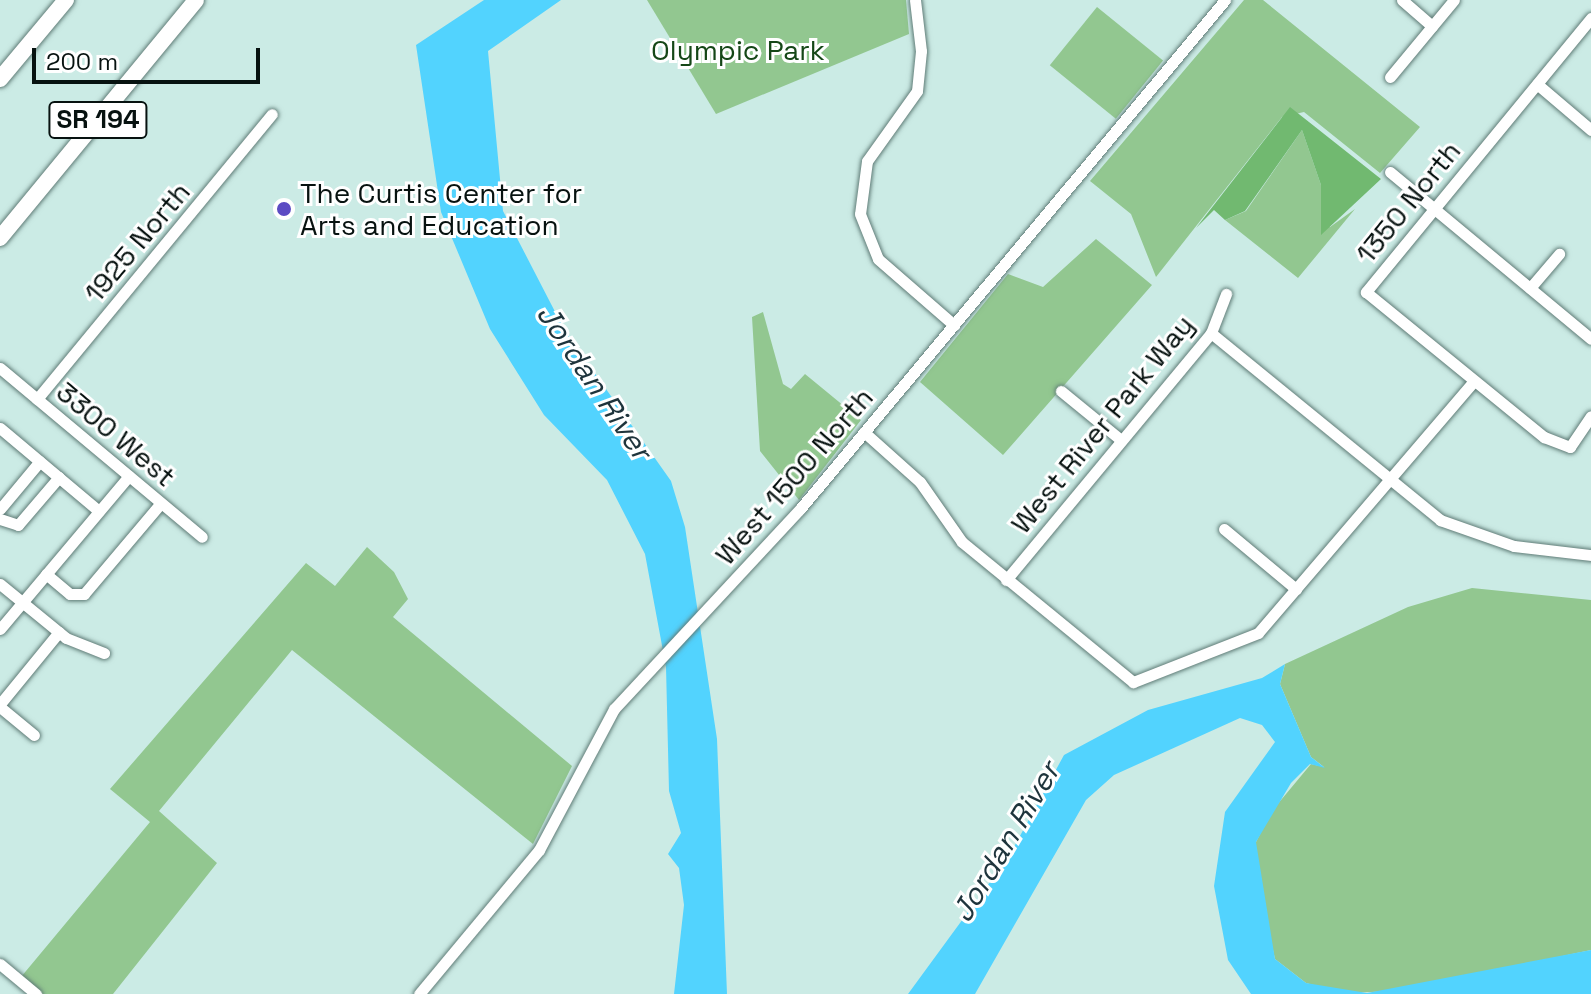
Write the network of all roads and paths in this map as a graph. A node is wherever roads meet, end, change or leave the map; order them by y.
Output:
1 (66, 0) edge
2 (196, 0) edge
3 (915, 0) edge
4 (1225, 0) edge
5 (1402, 0) edge
6 (1454, 0) edge
7 (1591, 18) edge
8 (1432, 26) junction
9 (1390, 77) dead end
10 (0, 79) edge
11 (1537, 84) junction
12 (272, 114) dead end
13 (1591, 130) edge
14 (1390, 172) dead end
15 (1432, 207) junction
16 (0, 238) edge
17 (1559, 254) dead end
18 (1530, 288) junction
19 (1226, 294) dead end
20 (954, 325) junction
21 (1211, 333) junction
22 (1591, 339) edge
23 (0, 368) edge
24 (1472, 383) junction
25 (1061, 391) dead end
26 (37, 399) junction
27 (1591, 416) edge
28 (0, 428) edge
29 (864, 432) junction
30 (1121, 440) junction
31 (40, 461) junction
32 (129, 476) junction
33 (59, 477) junction
34 (1390, 481) junction
35 (161, 503) junction
36 (0, 509) edge
37 (99, 511) junction
38 (0, 519) edge
39 (1224, 529) dead end
40 (202, 537) dead end
41 (1591, 555) edge
42 (46, 574) junction
43 (1006, 580) junction
44 (0, 584) edge
45 (1296, 589) junction
46 (22, 603) junction
47 (0, 629) edge
48 (59, 632) junction
49 (104, 653) dead end
50 (0, 705) edge
51 (34, 735) dead end
52 (0, 964) edge
53 (36, 994) edge
54 (419, 994) edge

1 - 10 highway
2 - 16 highway, SR 194
3 - 20 street
4 - 20 street, West 1500 North
5 - 8 street
6 - 8 street
7 - 11 street, 1350 North
8 - 9 street
11 - 13 street
11 - 15 street, 1350 North
12 - 26 street, 1925 North
14 - 15 street
15 - 18 street
15 - 24 street, 1350 North
17 - 18 street
18 - 22 street
19 - 21 street, West River Park Way
20 - 29 street, West 1500 North
21 - 30 street, West River Park Way
21 - 34 street
23 - 26 street, 3300 West
24 - 27 street, 1350 North
24 - 34 street
25 - 30 street
26 - 32 street, 3300 West
28 - 31 street
29 - 43 street
29 - 54 street, West 1500 North
30 - 43 street, West River Park Way
31 - 33 street
31 - 36 street
32 - 35 street, 3300 West
32 - 37 street
33 - 37 street
33 - 38 street
34 - 41 street
34 - 45 street
35 - 40 street, 3300 West
35 - 42 street
37 - 42 street
39 - 45 street
42 - 46 street
43 - 45 street
44 - 46 street
46 - 47 street
46 - 48 street
48 - 49 street
48 - 50 street
50 - 51 street
52 - 53 street

